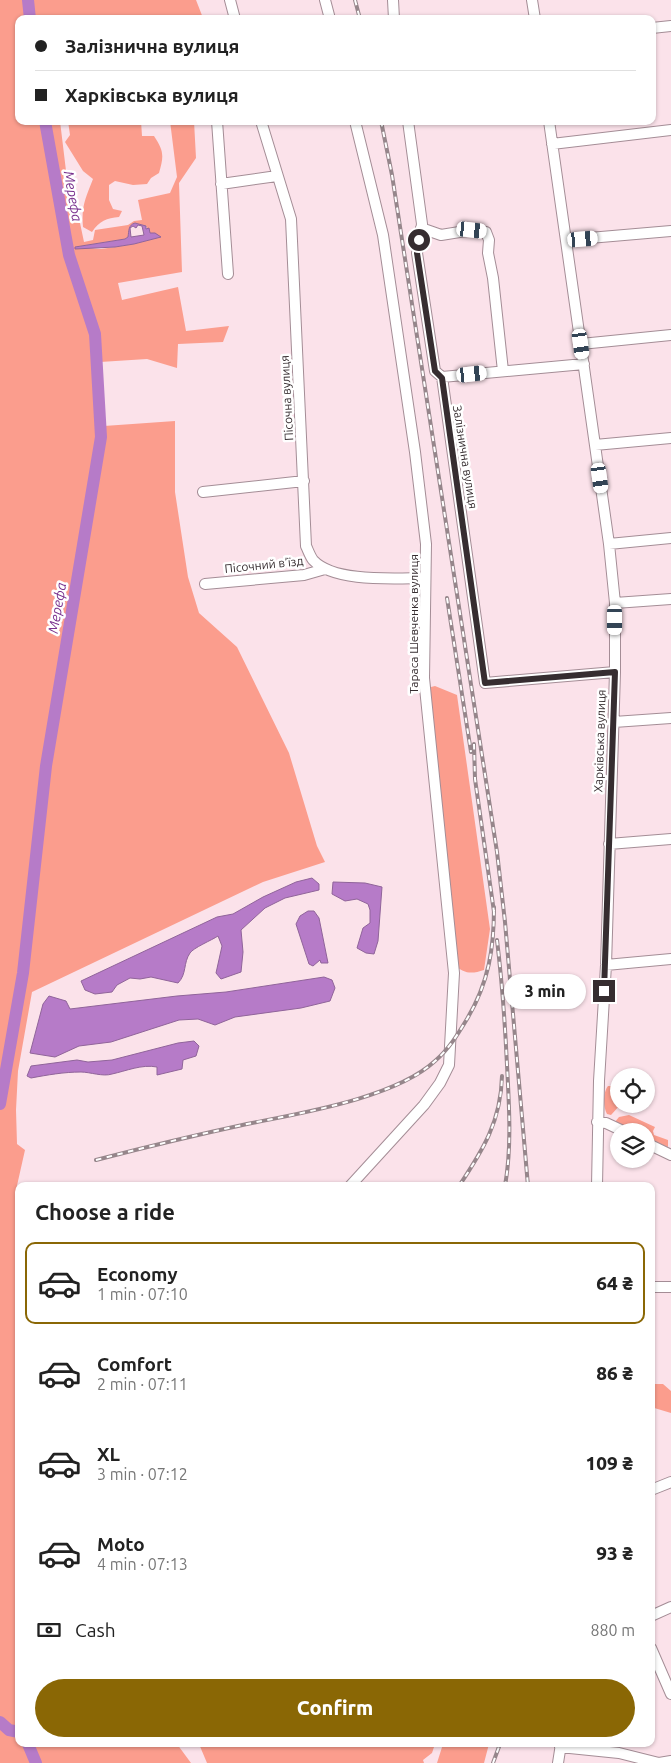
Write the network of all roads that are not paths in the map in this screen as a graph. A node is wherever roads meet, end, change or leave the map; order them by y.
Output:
1 (230, 0) edge
2 (325, 0) edge
3 (393, 0) edge
4 (532, 0) edge
5 (234, 15) edge
6 (329, 15) edge
7 (394, 15) edge
8 (534, 15) edge
9 (671, 26) edge
10 (656, 28) edge
11 (217, 125) edge
12 (262, 125) edge
13 (356, 125) edge
14 (408, 125) edge
15 (550, 125) edge
16 (671, 130) edge
17 (552, 144) junction
18 (278, 176) junction
19 (221, 184) junction
20 (421, 228) junction
21 (671, 230) edge
22 (566, 240) junction
23 (228, 274) dead end
24 (671, 335) edge
25 (581, 344) junction
26 (584, 364) junction
27 (503, 371) junction
28 (442, 378) junction
29 (671, 438) edge
30 (595, 445) junction
31 (304, 481) junction
32 (203, 492) dead end
33 (671, 538) edge
34 (610, 544) junction
35 (325, 569) junction
36 (426, 578) junction
37 (205, 584) dead end
38 (671, 599) edge
39 (615, 603) junction
40 (615, 672) junction
41 (671, 718) edge
42 (614, 722) junction
43 (671, 839) edge
44 (609, 844) junction
45 (671, 959) edge
46 (606, 965) junction
47 (597, 1122) junction
48 (610, 1125) edge
49 (655, 1146) edge
50 (671, 1154) edge
51 (354, 1182) edge
52 (596, 1182) edge
53 (655, 1287) edge
54 (671, 1287) edge
55 (671, 1482) edge
56 (655, 1488) edge
57 (671, 1607) edge
58 (655, 1614) edge
59 (655, 1657) edge
60 (671, 1694) edge
61 (560, 1747) edge
62 (575, 1747) edge
63 (671, 1761) edge
64 (558, 1763) edge

1 - 5 street
2 - 6 street
3 - 7 street
4 - 8 street
9 - 10 street
11 - 19 street
12 - 18 street, Пісочна вулиця
13 - 36 street, Тараса Шевченка вулиця
14 - 20 street, Залізнична вулиця
15 - 17 street, Харківська вулиця
16 - 17 street
17 - 22 street, Харківська вулиця
18 - 19 street
18 - 31 street, Пісочна вулиця
19 - 23 street
20 - 27 street
20 - 28 street, Залізнична вулиця
21 - 22 street
22 - 25 street, Харківська вулиця
24 - 25 street
25 - 26 street, Харківська вулиця
26 - 27 street
26 - 30 street, Харківська вулиця
27 - 28 street
28 - 40 street, Залізнична вулиця
29 - 30 street
30 - 34 street, Харківська вулиця
31 - 32 street
31 - 35 street, Пісочна вулиця
33 - 34 street
34 - 39 street, Харківська вулиця
35 - 36 street
35 - 37 street, Пісочний в’їзд
36 - 51 street, Тараса Шевченка вулиця
38 - 39 street
39 - 40 street, Харківська вулиця
40 - 42 street, Харківська вулиця
41 - 42 street
42 - 44 street, Харківська вулиця
43 - 44 street
44 - 46 street, Харківська вулиця
45 - 46 street
46 - 47 street, Харківська вулиця
47 - 48 street
47 - 52 street, Харківська вулиця
49 - 50 street
53 - 54 street
55 - 56 street
57 - 58 street
59 - 60 street
61 - 64 street
62 - 63 street

